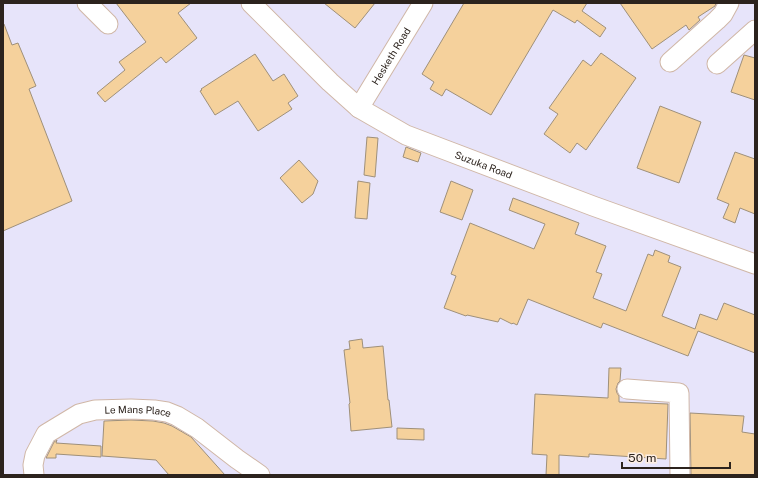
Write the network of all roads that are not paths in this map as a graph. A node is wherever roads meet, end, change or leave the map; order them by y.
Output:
1 (87, 3) edge
2 (251, 3) edge
3 (423, 3) edge
4 (729, 3) edge
5 (108, 24) dead end
6 (753, 35) edge
7 (670, 62) dead end
8 (717, 64) dead end
9 (359, 108) junction
10 (755, 264) edge
11 (627, 389) dead end
12 (34, 475) edge
13 (260, 475) edge
14 (680, 475) edge

1 - 5 lane
2 - 9 lane, Suzuka Road
3 - 9 lane, Hesketh Road
4 - 7 lane
6 - 8 lane
9 - 10 lane, Suzuka Road
11 - 14 lane
12 - 13 lane, Le Mans Place

